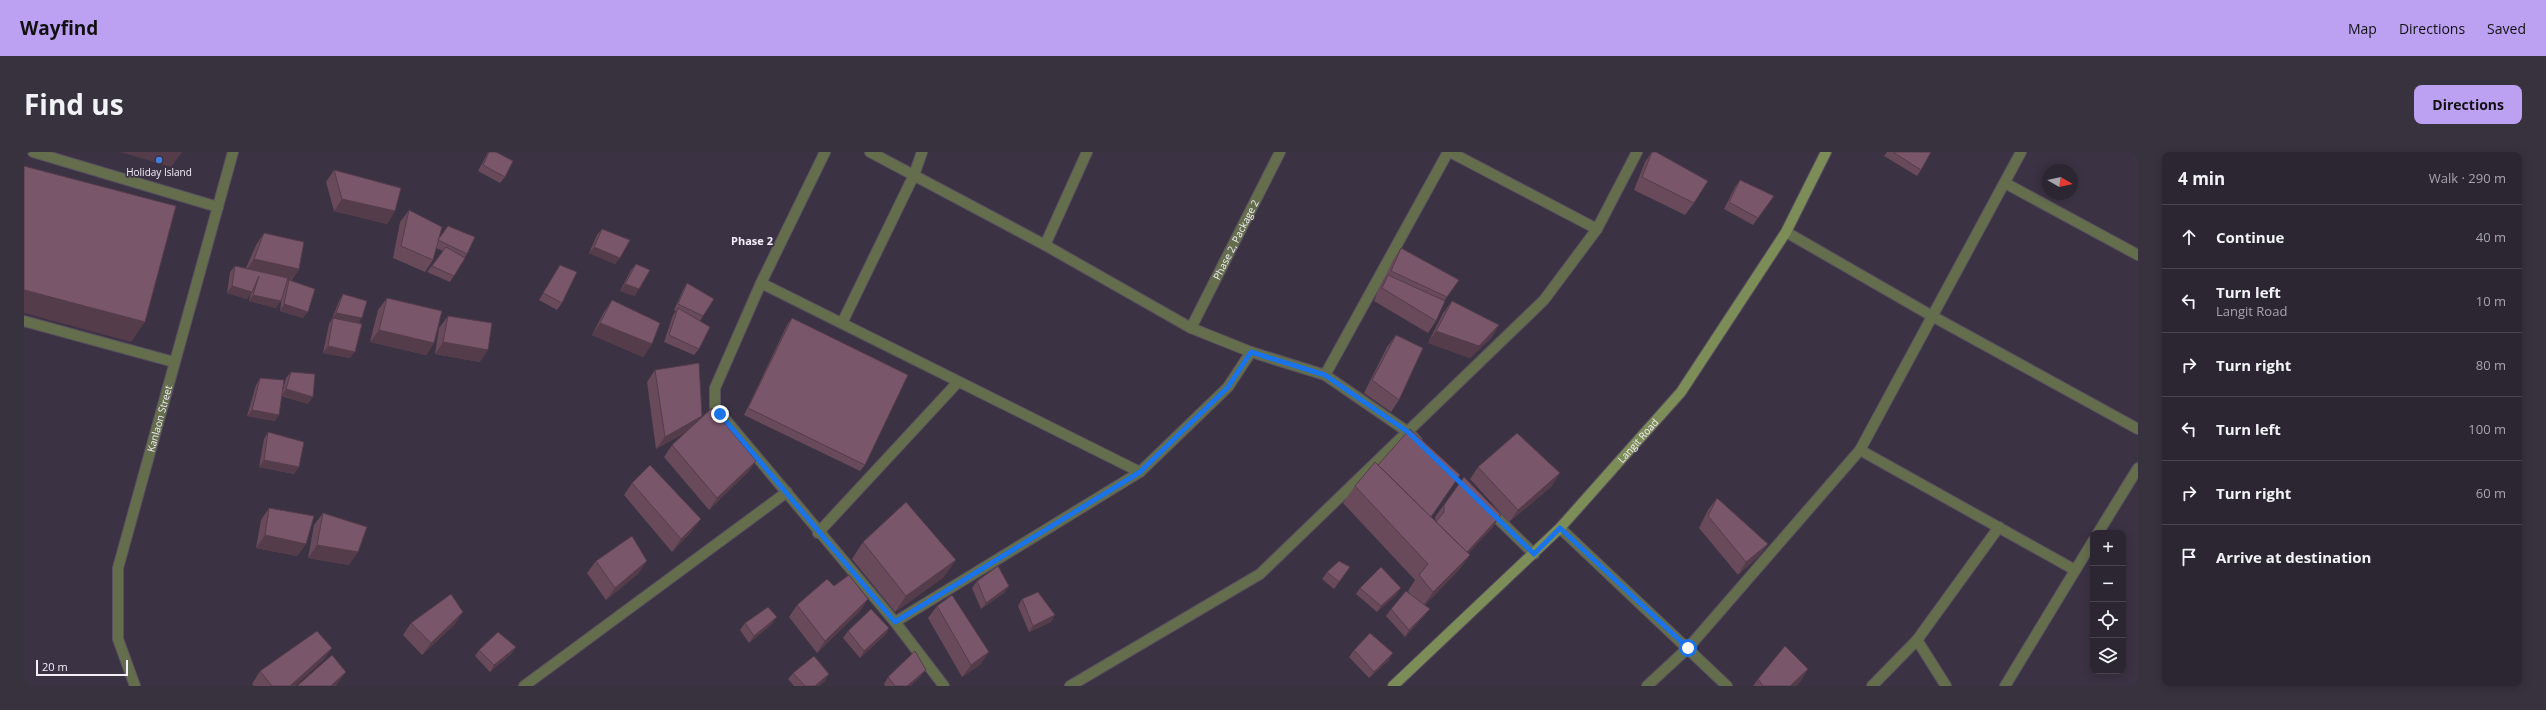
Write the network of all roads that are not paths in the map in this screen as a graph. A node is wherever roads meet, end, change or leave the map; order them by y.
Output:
1 (33, 152) edge
2 (233, 152) edge
3 (825, 152) edge
4 (870, 152) edge
5 (922, 152) edge
6 (1087, 152) edge
7 (1280, 152) edge
8 (1449, 152) edge
9 (1638, 152) edge
10 (1826, 152) edge
11 (2022, 152) edge
12 (914, 175) junction
13 (2006, 183) junction
14 (218, 206) junction
15 (1597, 229) junction
16 (1786, 232) junction
17 (1045, 245) junction
18 (2138, 254) edge
19 (761, 283) junction
20 (1932, 316) junction
21 (24, 321) edge
22 (842, 323) junction
23 (1191, 328) junction
24 (1251, 352) junction
25 (174, 362) junction
26 (1325, 375) junction
27 (958, 382) junction
28 (2138, 429) edge
29 (1408, 432) junction
30 (1425, 448) edge
31 (1860, 450) junction
32 (2138, 468) edge
33 (1140, 472) junction
34 (787, 492) junction
35 (1482, 504) edge
36 (1999, 527) junction
37 (1560, 528) junction
38 (2100, 530) edge
39 (818, 533) junction
40 (2090, 546) edge
41 (1534, 554) junction
42 (2075, 570) junction
43 (895, 622) junction
44 (1917, 640) junction
45 (1688, 648) junction
46 (135, 686) edge
47 (524, 686) edge
48 (944, 686) edge
49 (1070, 686) edge
50 (1394, 686) edge
51 (1647, 686) edge
52 (1727, 686) edge
53 (1872, 686) edge
54 (1946, 686) edge
55 (2005, 686) edge

1 - 14 street
2 - 14 street, Kanlaon Street
3 - 19 street
4 - 12 street
5 - 12 street
6 - 17 street
7 - 23 street, Phase 2, Package 2
8 - 15 street
8 - 26 street
9 - 15 street
10 - 16 main road, Langit Road
11 - 13 street
12 - 17 street
12 - 22 street
13 - 18 street
13 - 20 street
14 - 25 street, Kanlaon Street
15 - 29 street
16 - 20 street
16 - 37 main road, Langit Road
17 - 23 street
19 - 22 street
19 - 34 street
20 - 28 street
20 - 31 street
21 - 25 street
22 - 27 street
23 - 24 street
24 - 26 street
24 - 33 street
25 - 46 street, Kanlaon Street
26 - 29 street
27 - 33 street
27 - 39 street
29 - 30 street
29 - 49 street
31 - 36 street
31 - 45 street
32 - 38 street
33 - 43 street
34 - 39 street
34 - 47 street
35 - 41 street
36 - 42 street
36 - 44 street
37 - 41 main road, Langit Road
37 - 45 street
39 - 43 street
40 - 42 street
41 - 50 main road, Langit Road
42 - 55 street
43 - 48 street
44 - 53 street
44 - 54 street
45 - 51 street
45 - 52 street

